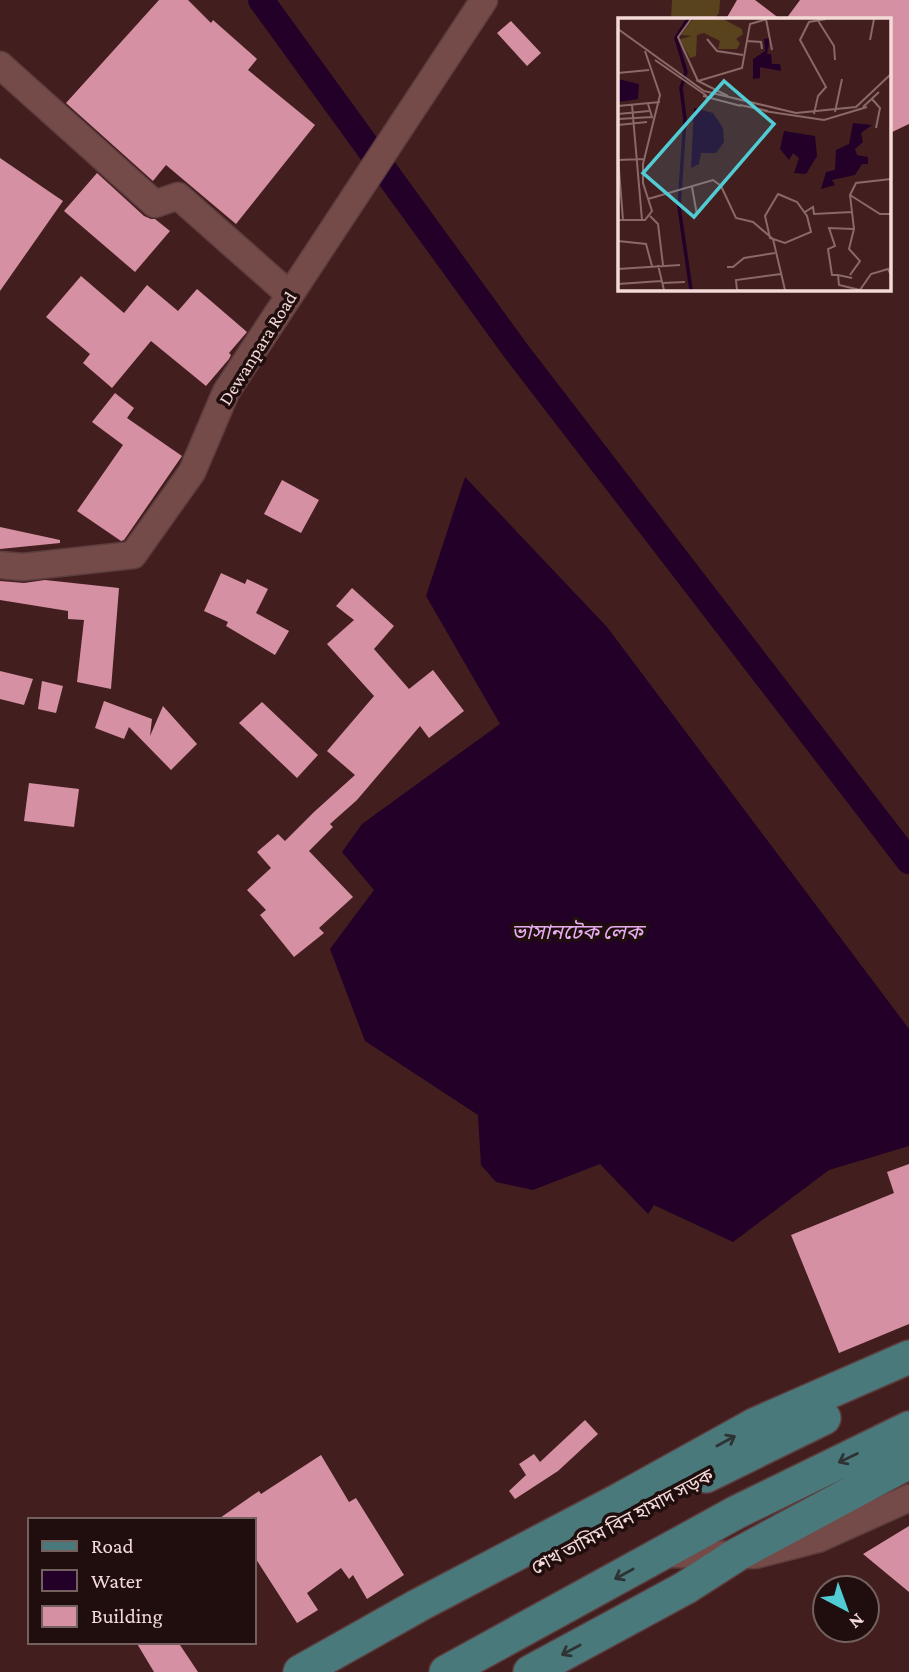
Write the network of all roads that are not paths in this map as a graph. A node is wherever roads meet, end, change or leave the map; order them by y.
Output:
1 (484, 0) edge
2 (0, 65) edge
3 (290, 295) junction
4 (0, 565) edge
5 (909, 1357) edge
6 (909, 1378) edge
7 (909, 1428) edge
8 (909, 1462) edge
9 (909, 1498) edge
10 (660, 1554) junction
11 (738, 1554) junction
12 (300, 1672) edge
13 (340, 1672) edge
14 (446, 1672) edge
15 (530, 1672) edge

1 - 3 street, Dewanpara Road
2 - 3 street
3 - 4 street, Dewanpara Road
12 -> 5 main road
6 - 13 main road, শেখ তামিম বিন হামাদ সড়ক
7 -> 10 main road
8 - 11 main road
9 - 11 street
10 - 11 street
10 -> 14 main road
11 -> 15 main road

